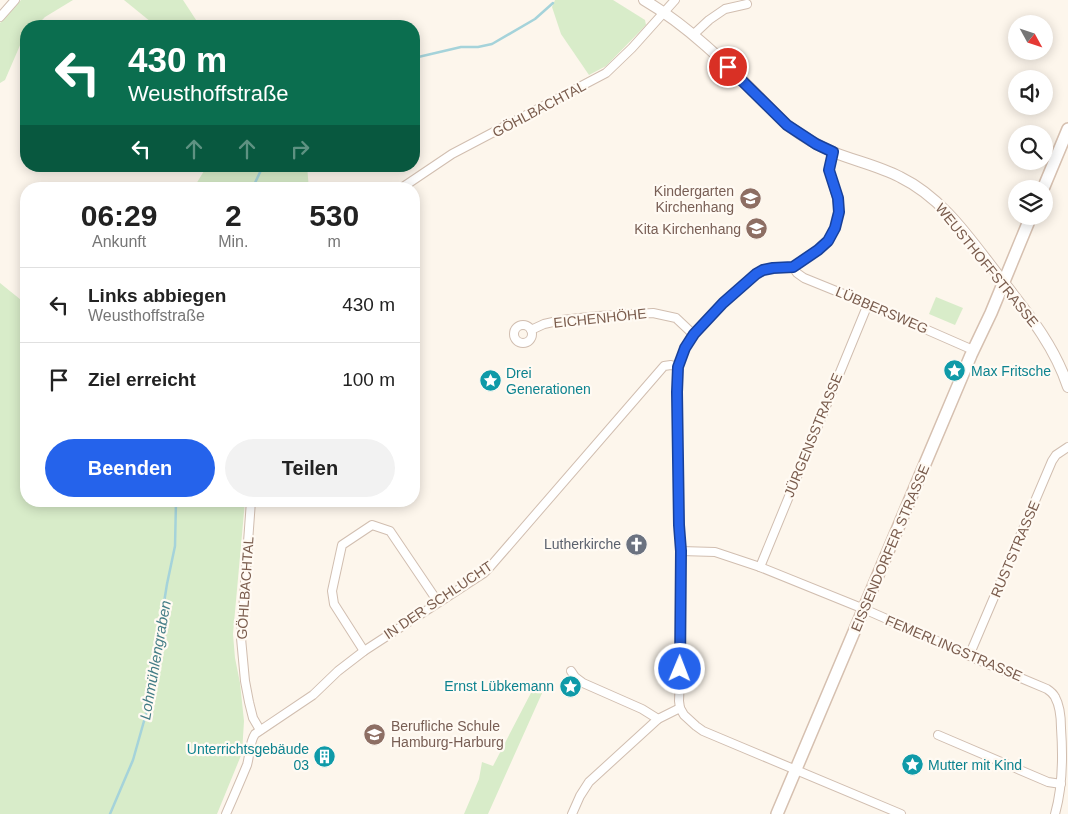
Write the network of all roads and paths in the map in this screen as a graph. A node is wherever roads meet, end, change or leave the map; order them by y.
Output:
1 (15, 0) edge
2 (644, 0) edge
3 (675, 0) edge
4 (747, 4) dead end
5 (664, 12) junction
6 (0, 17) edge
7 (694, 34) junction
8 (1068, 128) edge
9 (833, 152) junction
10 (1047, 180) edge
11 (410, 182) edge
12 (1027, 225) edge
13 (793, 267) junction
14 (1004, 283) junction
15 (868, 304) junction
16 (531, 330) dead end
17 (694, 334) junction
18 (973, 350) junction
19 (678, 367) junction
20 (1068, 387) edge
21 (1068, 447) edge
22 (252, 507) edge
23 (681, 551) junction
24 (760, 567) junction
25 (438, 602) junction
26 (864, 609) junction
27 (364, 651) junction
28 (971, 652) junction
29 (571, 671) dead end
30 (680, 708) junction
31 (658, 720) junction
32 (260, 730) junction
33 (938, 735) dead end
34 (795, 770) junction
35 (1061, 784) junction
36 (226, 814) edge
37 (572, 814) edge
38 (777, 814) edge
39 (900, 814) edge
40 (1055, 814) edge

1 - 6 street
2 - 5 street, WEUSTHOFFSTRASSE
3 - 5 street, GÖHLBACHTAL
4 - 7 street
5 - 7 street, WEUSTHOFFSTRASSE
5 - 11 street, GÖHLBACHTAL
7 - 9 street, WEUSTHOFFSTRASSE
8 - 10 main road
9 - 13 street
9 - 14 street, WEUSTHOFFSTRASSE
12 - 14 main road, EISSENDORFER STRASSE
13 - 15 street, LÜBBERSWEG
13 - 17 street
14 - 18 main road, EISSENDORFER STRASSE
14 - 20 street, WEUSTHOFFSTRASSE
15 - 18 street, LÜBBERSWEG
15 - 24 street, JÜRGENSSTRASSE
16 - 17 street, EICHENHÖHE
17 - 19 street
18 - 26 main road, EISSENDORFER STRASSE
19 - 23 street
19 - 25 street, IN DER SCHLUCHT
21 - 28 street, RUSTSTRASSE
22 - 32 street, GÖHLBACHTAL
23 - 24 street, FEMERLINGSTRASSE
23 - 30 street
24 - 26 street, FEMERLINGSTRASSE
25 - 27 street, IN DER SCHLUCHT
25 - 27 street
26 - 28 street, FEMERLINGSTRASSE
26 - 34 main road, EISSENDORFER STRASSE
27 - 32 street, IN DER SCHLUCHT
28 - 35 street, FEMERLINGSTRASSE
29 - 31 street
30 - 31 street
30 - 34 street
31 - 37 street
32 - 36 street
33 - 35 street
34 - 38 main road, EISSENDORFER STRASSE
34 - 39 street
35 - 40 street, FEMERLINGSTRASSE

